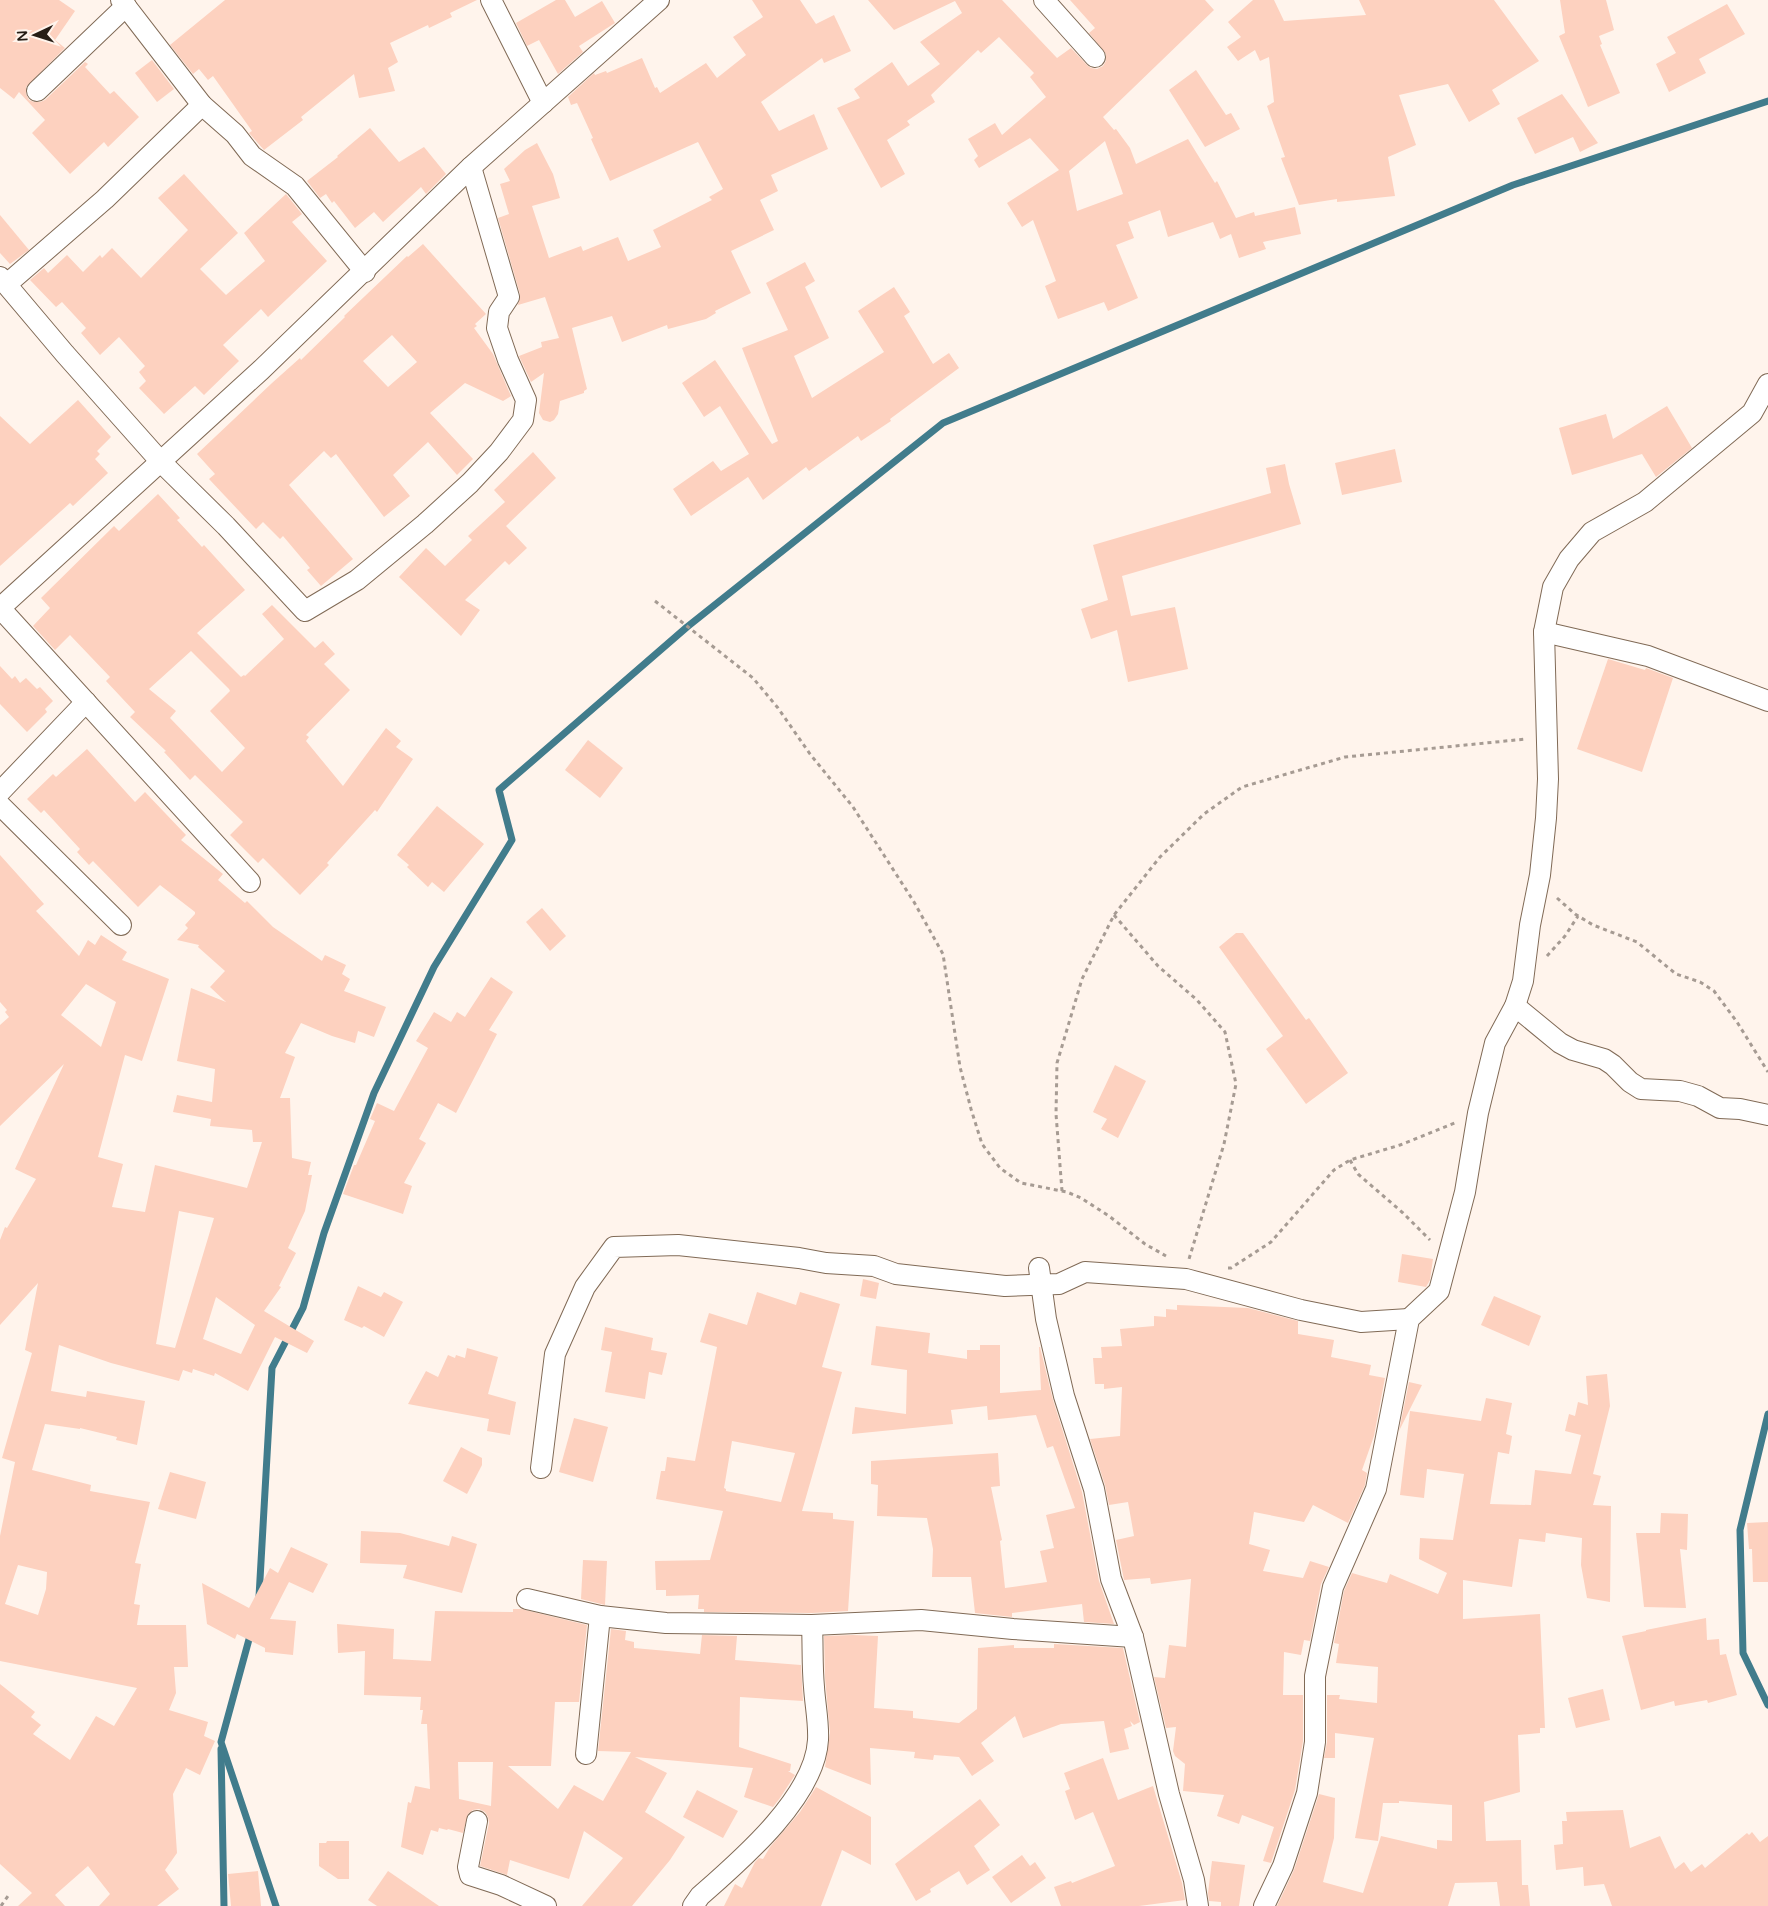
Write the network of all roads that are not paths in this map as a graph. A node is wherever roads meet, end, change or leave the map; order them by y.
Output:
1 (491, 0) edge
2 (660, 0) edge
3 (1044, 0) edge
4 (124, 3) edge
5 (1094, 57) dead end
6 (37, 91) dead end
7 (543, 103) junction
8 (202, 105) junction
9 (471, 167) junction
10 (365, 272) junction
11 (3, 280) edge
12 (1768, 384) edge
13 (161, 462) junction
14 (0, 608) edge
15 (1544, 632) junction
16 (1768, 700) edge
17 (86, 702) junction
18 (0, 792) edge
19 (0, 804) edge
20 (250, 882) dead end
21 (121, 925) dead end
22 (1514, 1006) junction
23 (1768, 1115) edge
24 (1040, 1276) junction
25 (1409, 1319) junction
26 (540, 1468) dead end
27 (527, 1599) dead end
28 (600, 1616) junction
29 (812, 1625) junction
30 (1133, 1637) junction
31 (586, 1754) dead end
32 (477, 1821) dead end
33 (546, 1906) edge
34 (693, 1906) edge
35 (1198, 1906) edge
36 (1264, 1906) edge

1 - 7 street
2 - 7 street
3 - 5 street
4 - 6 street
4 - 8 street
7 - 9 street
8 - 10 street
8 - 11 street
9 - 10 street
9 - 13 street
10 - 13 street
11 - 13 street
12 - 15 street
13 - 14 street
14 - 17 street
15 - 16 street
15 - 22 street
17 - 18 street
17 - 20 street
19 - 21 street
22 - 23 street
22 - 25 street
24 - 25 street
24 - 26 street
24 - 30 street
25 - 36 street
27 - 28 street
28 - 29 street
28 - 31 street
29 - 30 street
29 - 34 street
30 - 35 street
32 - 33 street

